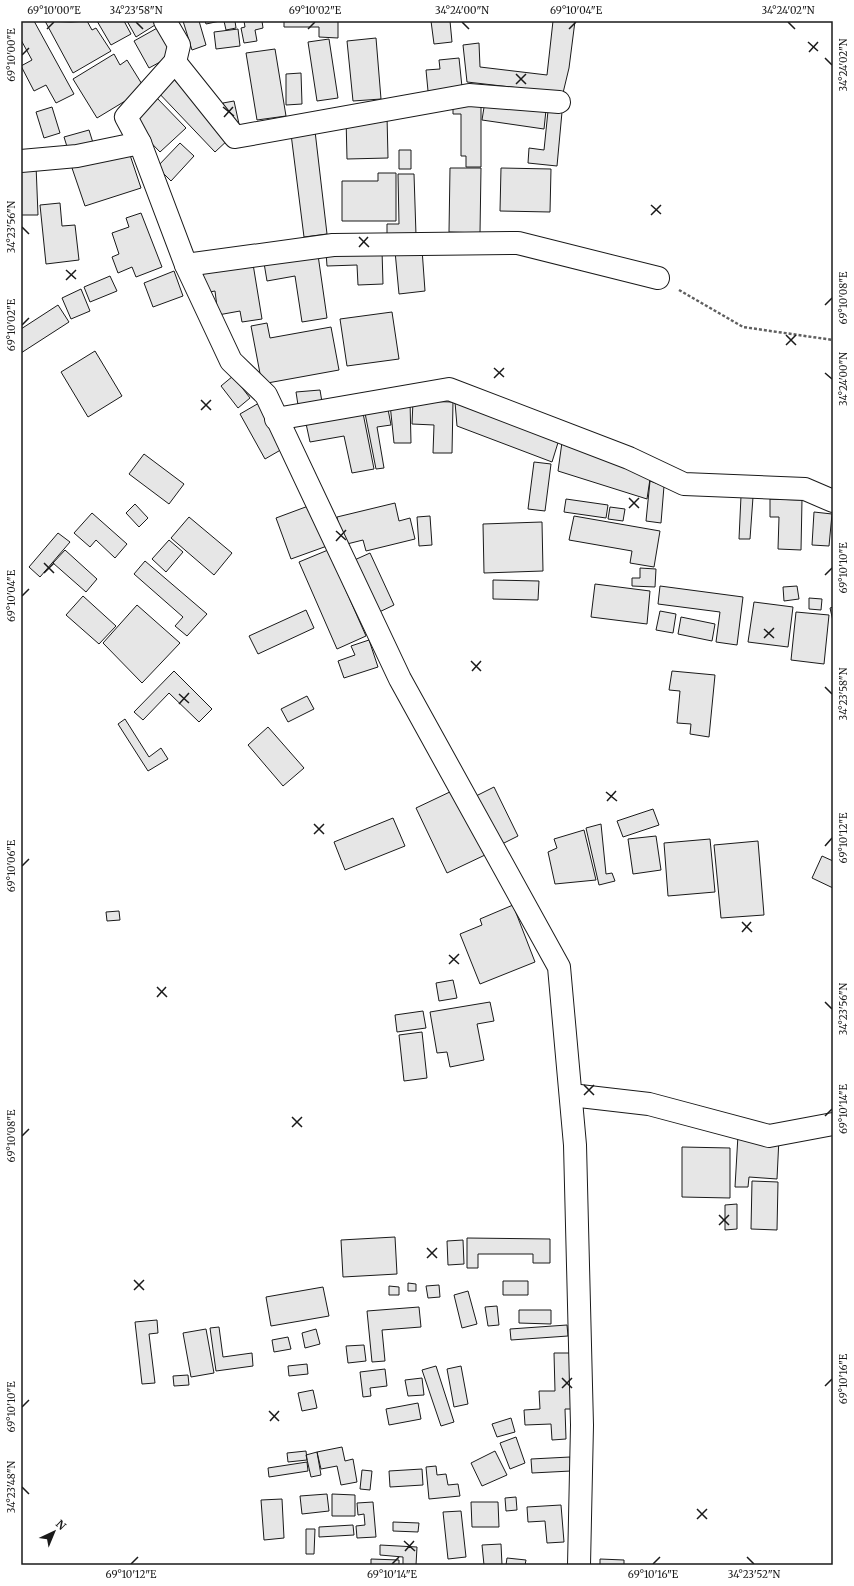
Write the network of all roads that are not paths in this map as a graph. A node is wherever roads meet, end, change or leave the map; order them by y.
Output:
1 (165, 21) edge
2 (175, 62) junction
3 (559, 102) dead end
4 (140, 143) junction
5 (21, 161) edge
6 (186, 265) junction
7 (658, 278) road end
8 (276, 418) junction
9 (833, 501) edge
10 (571, 1095) junction
11 (833, 1124) edge
12 (579, 1565) edge

1 - 2 street
2 - 3 street
2 - 4 street
4 - 5 street
4 - 6 street
6 - 7 street
6 - 8 street
8 - 9 street
8 - 10 street
10 - 11 street
10 - 12 street

